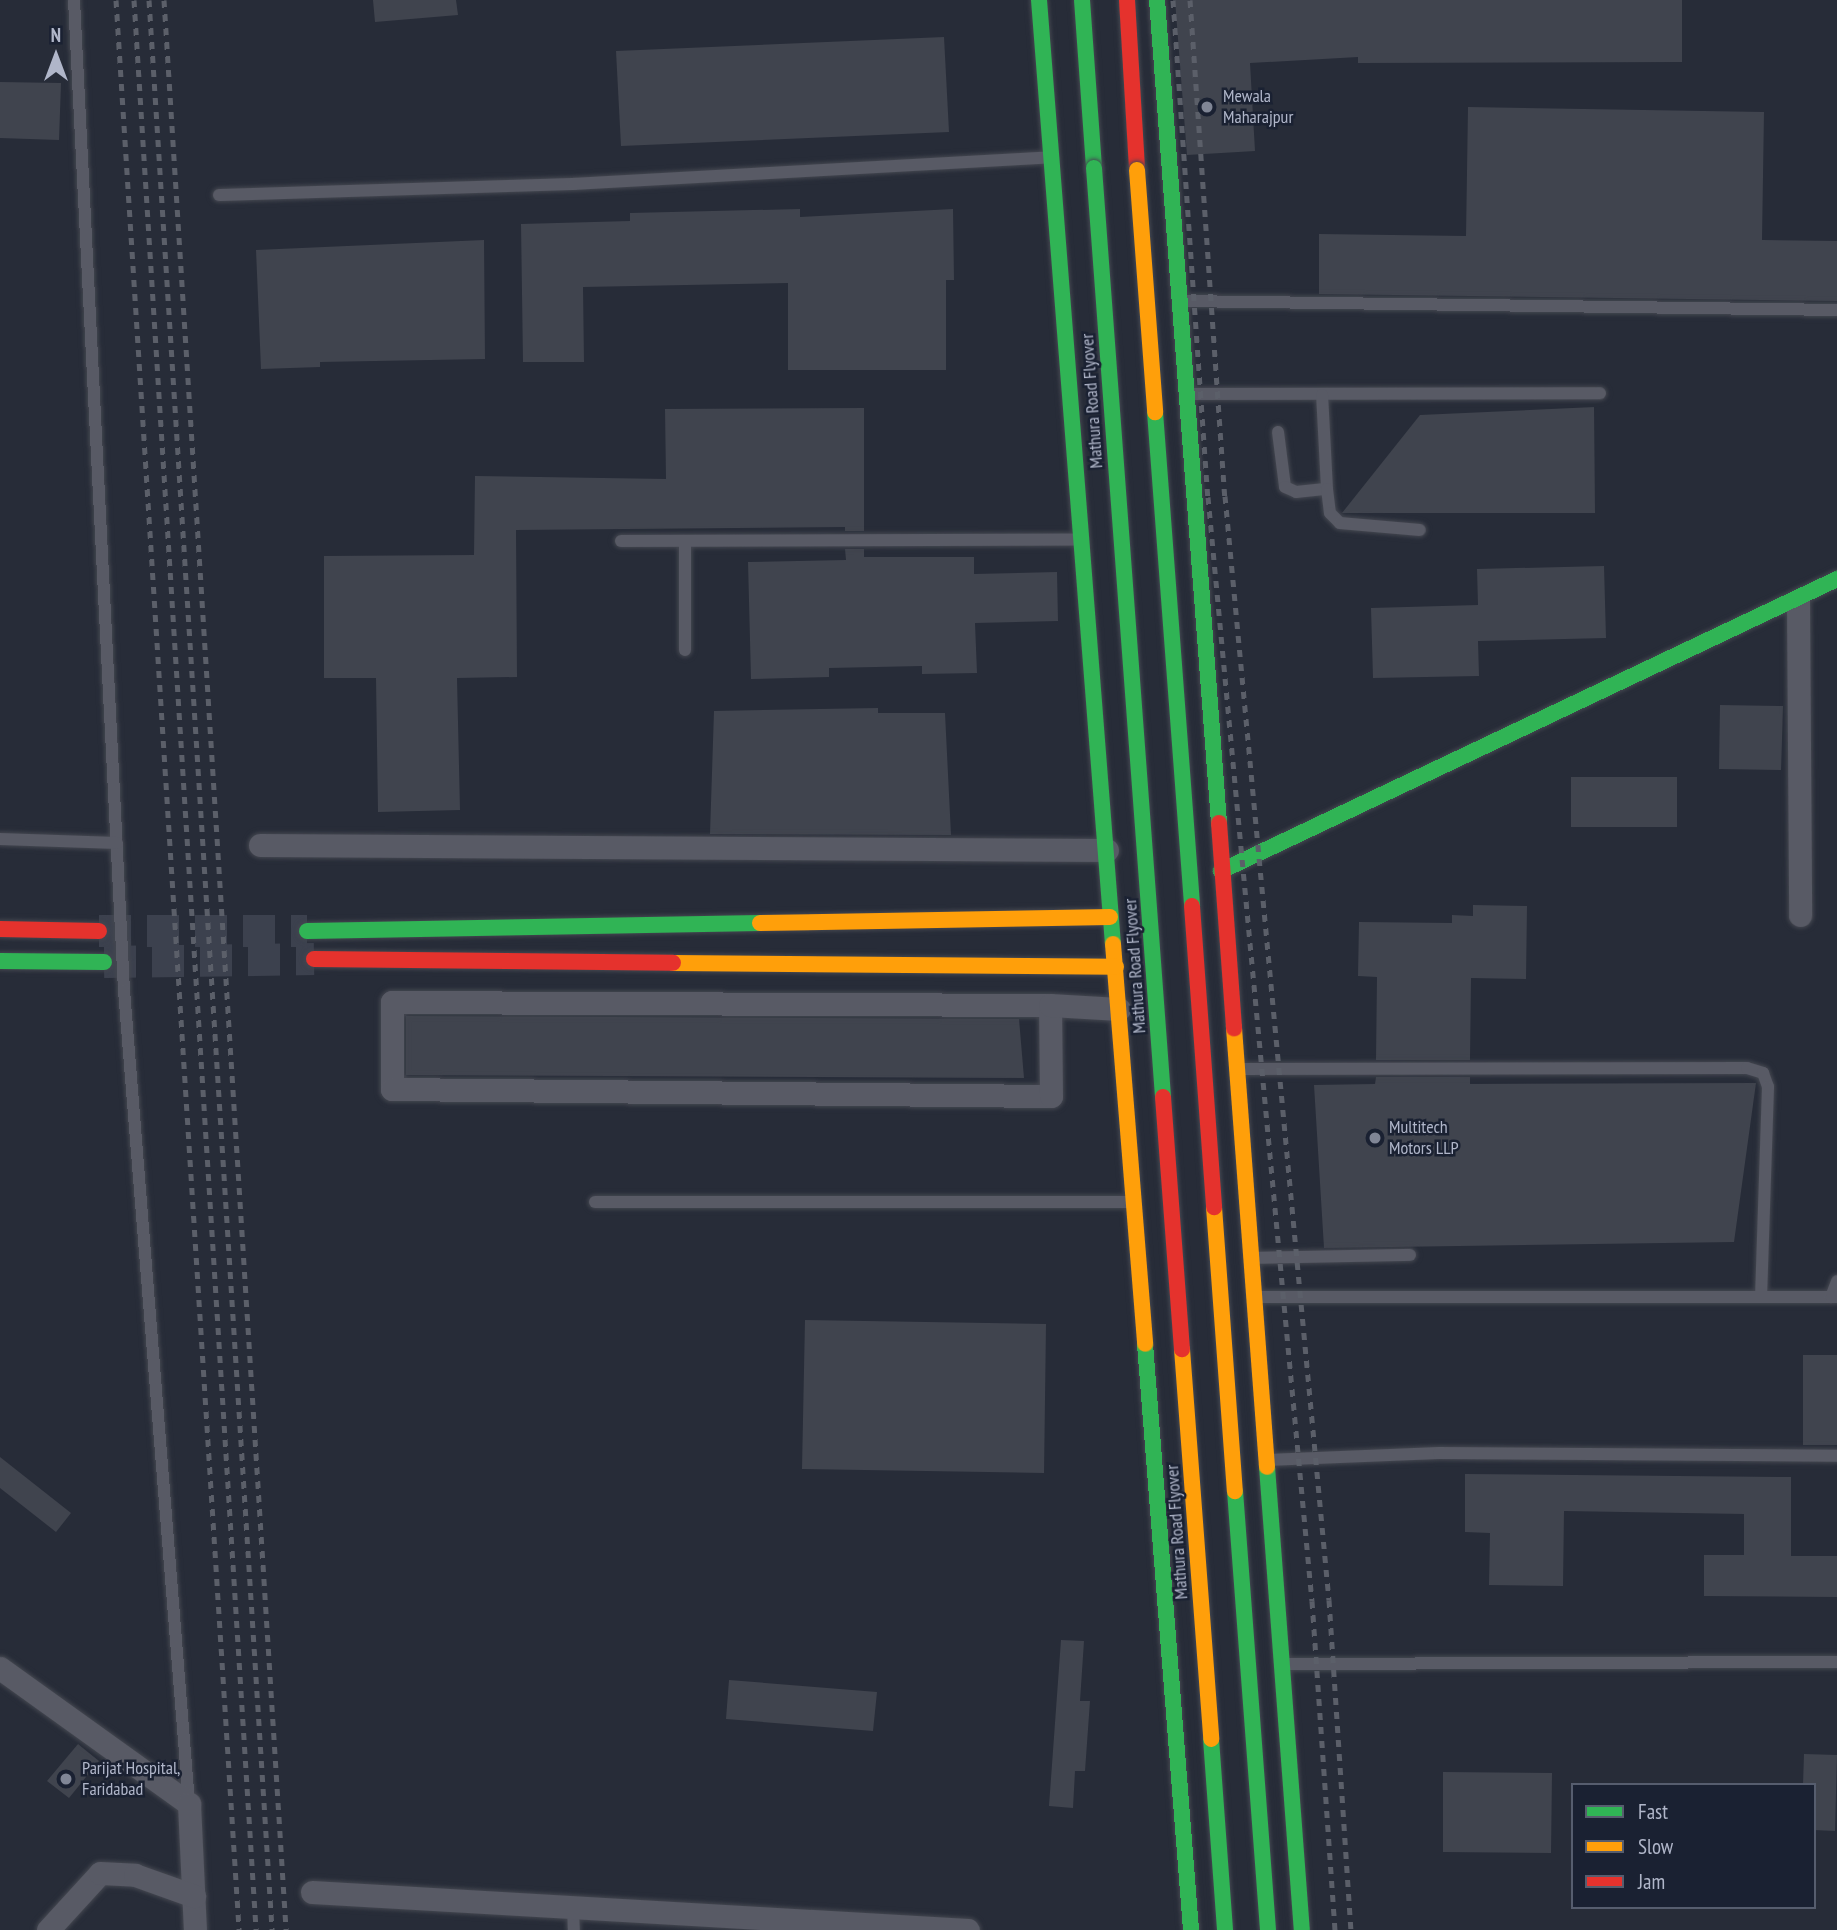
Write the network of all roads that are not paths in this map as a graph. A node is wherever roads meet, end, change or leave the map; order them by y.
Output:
1 (74, 0) edge
2 (1039, 0) edge
3 (1082, 0) edge
4 (1127, 0) edge
5 (1157, 0) edge
6 (1053, 157) junction
7 (219, 195) dead end
8 (1178, 301) junction
9 (1837, 310) edge
10 (1600, 393) dead end
11 (1184, 394) junction
12 (1322, 396) junction
13 (1278, 432) dead end
14 (1327, 489) junction
15 (1420, 530) dead end
16 (1083, 539) junction
17 (621, 541) dead end
18 (685, 541) junction
19 (1837, 579) edge
20 (1798, 601) junction
21 (685, 650) dead end
22 (0, 839) edge
23 (117, 844) junction
24 (260, 845) dead end
25 (1107, 850) junction
26 (1221, 871) junction
27 (1800, 915) dead end
28 (1110, 917) junction
29 (0, 929) edge
30 (307, 930) tunnel mouth
31 (99, 931) tunnel mouth
32 (314, 959) tunnel mouth
33 (0, 961) edge
34 (104, 962) tunnel mouth
35 (1116, 967) junction
36 (1050, 1005) junction
37 (1119, 1009) junction
38 (1236, 1069) junction
39 (1245, 1196) junction
40 (594, 1202) dead end
41 (1134, 1202) junction
42 (1410, 1255) dead end
43 (1250, 1258) junction
44 (1837, 1281) edge
45 (1253, 1297) junction
46 (1761, 1297) junction
47 (1834, 1297) edge
48 (1837, 1456) edge
49 (1265, 1460) junction
50 (1837, 1662) edge
51 (1280, 1664) junction
52 (0, 1668) edge
53 (190, 1804) junction
54 (312, 1892) dead end
55 (194, 1896) junction
56 (573, 1907) junction
57 (775, 1924) edge
58 (48, 1930) edge
59 (195, 1930) edge
60 (573, 1930) edge
61 (968, 1930) edge
62 (1191, 1930) edge
63 (1225, 1930) edge
64 (1268, 1930) edge
65 (1301, 1930) edge

1 - 23 lane
2 - 6 main road
3 - 63 main road, Mathura Road Flyover, bridge
4 - 64 main road, bridge
5 - 8 main road
6 - 7 lane
6 - 16 main road
8 - 9 lane
8 - 11 main road
10 - 12 lane
11 - 12 lane
11 - 26 main road
12 - 14 lane
13 - 14 lane
14 - 15 lane
16 - 18 lane
16 - 25 main road
17 - 18 lane
18 - 21 lane
19 - 20 main road
20 - 26 main road
20 - 27 street
22 - 23 lane
23 - 53 lane
24 - 25 street
25 - 28 main road
26 - 38 main road
28 - 30 main road
28 - 35 main road
29 - 31 main road
32 - 35 main road
33 - 34 main road
35 - 37 main road
36 - 36 street
36 - 37 street
37 - 41 main road
38 - 39 main road
38 - 46 lane
39 - 41 main road
39 - 43 main road
40 - 41 lane
41 - 62 main road
42 - 43 lane
43 - 45 main road
44 - 47 lane
45 - 46 lane
45 - 49 main road
46 - 47 lane
48 - 49 lane
49 - 51 main road
50 - 51 lane
51 - 65 main road
52 - 53 street
53 - 55 street
54 - 56 street
55 - 58 street
55 - 59 street
56 - 57 street
56 - 60 lane
57 - 61 street

